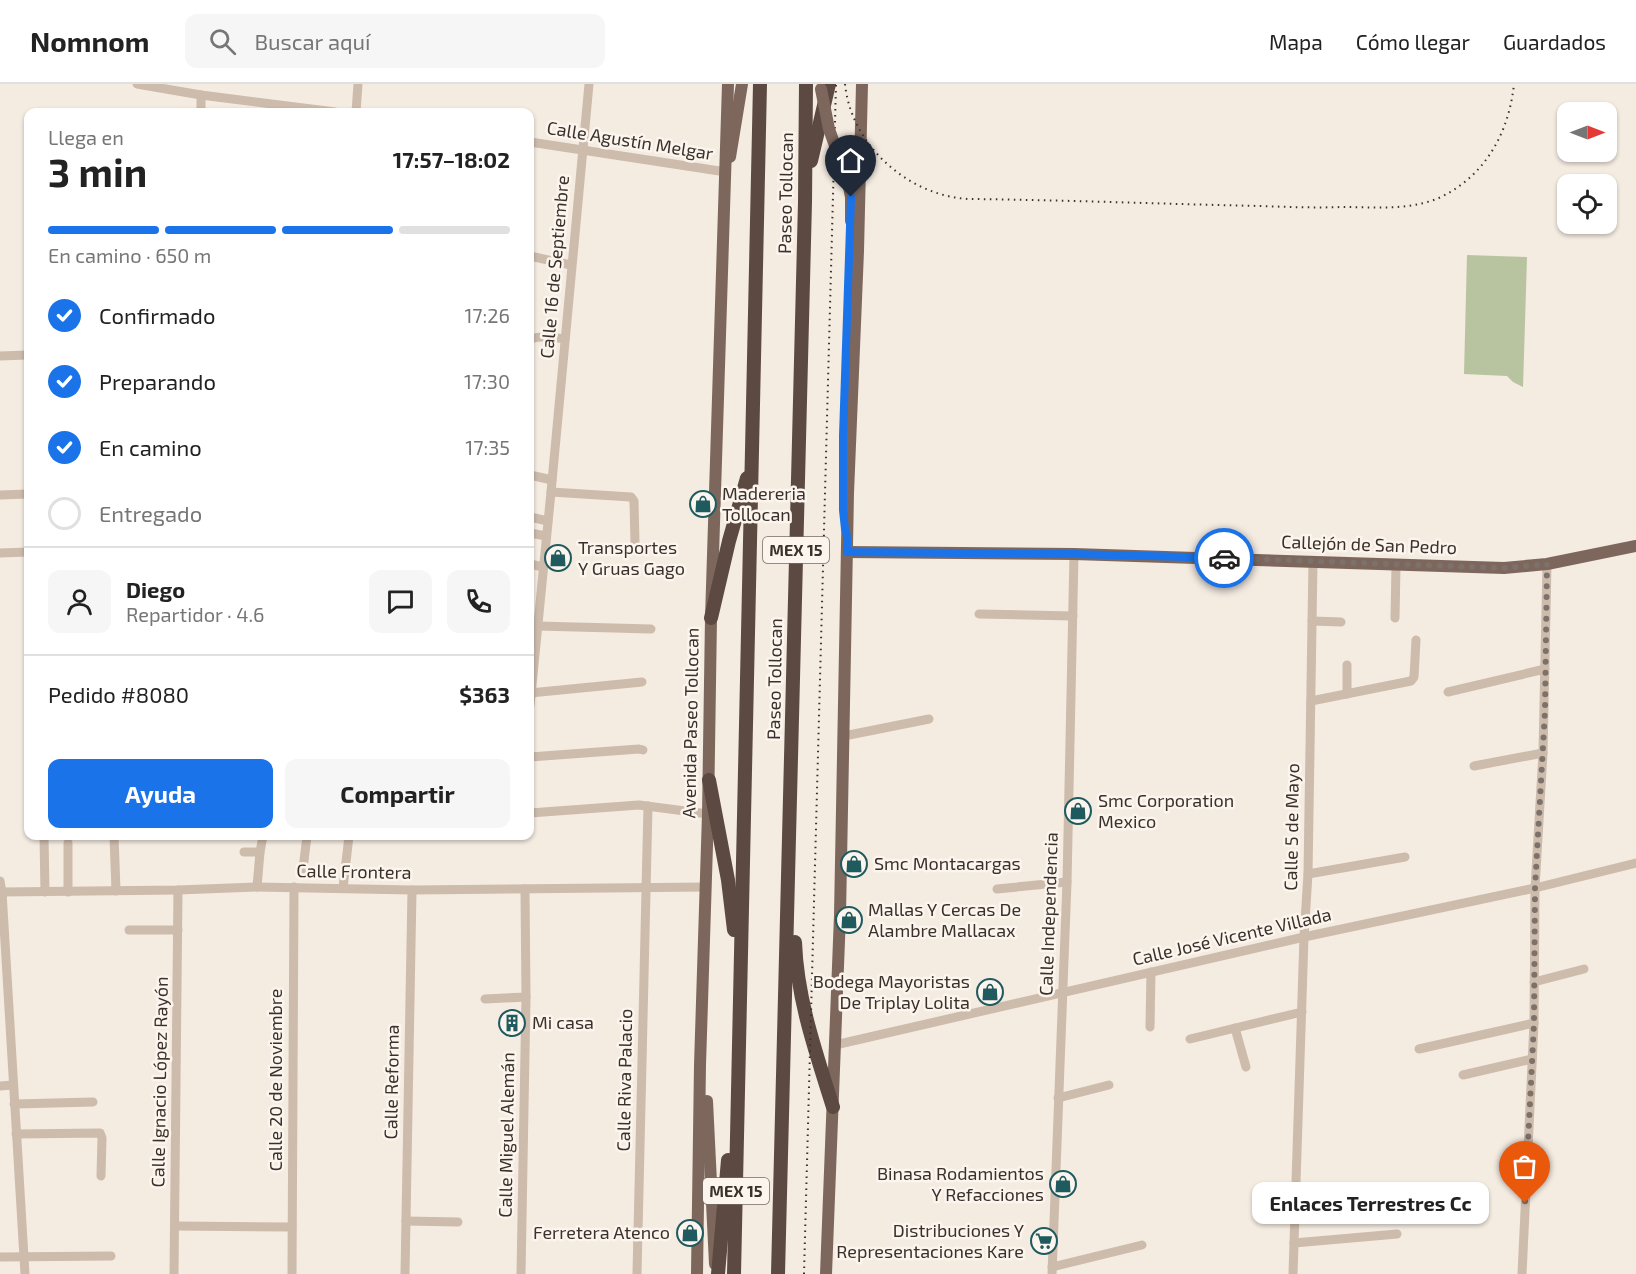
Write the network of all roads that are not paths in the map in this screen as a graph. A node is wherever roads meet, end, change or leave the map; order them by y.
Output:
1 (137, 84) edge
2 (358, 84) edge
3 (589, 84) edge
4 (728, 84) edge
5 (742, 84) edge
6 (760, 84) edge
7 (807, 84) edge
8 (822, 84) edge
9 (829, 84) edge
10 (862, 84) edge
11 (201, 95) junction
12 (201, 108) edge
13 (303, 108) edge
14 (356, 108) edge
15 (534, 143) edge
16 (583, 151) junction
17 (726, 172) junction
18 (805, 202) junction
19 (534, 257) edge
20 (571, 265) junction
21 (534, 338) edge
22 (565, 339) junction
23 (24, 355) edge
24 (0, 356) edge
25 (753, 456) junction
26 (534, 476) edge
27 (552, 480) junction
28 (551, 492) junction
29 (24, 494) edge
30 (0, 495) edge
31 (534, 518) edge
32 (548, 521) junction
33 (534, 534) edge
34 (546, 536) junction
35 (847, 536) junction
36 (635, 543) dead end
37 (1636, 546) edge
38 (24, 552) edge
39 (847, 552) junction
40 (0, 553) edge
41 (1074, 554) junction
42 (1312, 561) junction
43 (1547, 564) junction
44 (534, 565) edge
45 (1396, 565) junction
46 (543, 567) junction
47 (534, 584) edge
48 (541, 586) junction
49 (979, 615) dead end
50 (1072, 616) junction
51 (711, 618) junction
52 (1395, 618) dead end
53 (1312, 621) junction
54 (1341, 622) dead end
55 (538, 626) junction
56 (651, 629) dead end
57 (534, 639) edge
58 (1416, 640) dead end
59 (1347, 665) dead end
60 (1545, 669) junction
61 (642, 682) dead end
62 (1448, 692) dead end
63 (1347, 694) junction
64 (534, 695) edge
65 (1311, 701) junction
66 (929, 719) dead end
67 (844, 736) junction
68 (643, 750) dead end
69 (1543, 753) junction
70 (534, 757) edge
71 (1474, 766) dead end
72 (709, 780) junction
73 (648, 806) junction
74 (534, 813) edge
75 (708, 814) junction
76 (790, 817) junction
77 (44, 840) edge
78 (114, 840) edge
79 (262, 840) edge
80 (307, 840) edge
81 (349, 840) edge
82 (68, 843) dead end
83 (244, 852) dead end
84 (260, 852) junction
85 (1405, 857) dead end
86 (1636, 863) edge
87 (303, 869) dead end
88 (1308, 874) junction
89 (0, 881) edge
90 (1067, 882) junction
91 (257, 887) junction
92 (294, 887) junction
93 (646, 887) junction
94 (705, 887) junction
95 (343, 888) junction
96 (1535, 888) junction
97 (525, 889) junction
98 (997, 889) dead end
99 (412, 890) junction
100 (116, 891) junction
101 (178, 891) junction
102 (2, 892) junction
103 (45, 892) junction
104 (68, 892) junction
105 (129, 930) dead end
106 (178, 930) junction
107 (2, 936) edge
108 (1304, 937) junction
109 (1584, 969) dead end
110 (740, 970) junction
111 (1151, 972) junction
112 (1534, 982) junction
113 (1063, 992) junction
114 (526, 998) junction
115 (485, 999) dead end
116 (1302, 1012) junction
117 (1534, 1023) junction
118 (1150, 1027) dead end
119 (1235, 1028) junction
120 (1190, 1039) dead end
121 (835, 1045) junction
122 (1419, 1049) dead end
123 (1532, 1059) junction
124 (700, 1065) junction
125 (1246, 1067) dead end
126 (1463, 1075) dead end
127 (13, 1085) junction
128 (1109, 1085) dead end
129 (0, 1086) edge
130 (1058, 1098) junction
131 (93, 1102) dead end
132 (14, 1104) junction
133 (738, 1107) junction
134 (833, 1107) junction
135 (16, 1134) junction
136 (101, 1176) dead end
137 (406, 1221) junction
138 (458, 1222) dead end
139 (175, 1226) junction
140 (292, 1227) junction
141 (1397, 1234) dead end
142 (1294, 1243) junction
143 (1142, 1245) dead end
144 (24, 1256) junction
145 (111, 1256) dead end
146 (0, 1257) edge
147 (1052, 1271) edge
148 (25, 1274) edge
149 (174, 1274) edge
150 (292, 1274) edge
151 (405, 1274) edge
152 (521, 1274) edge
153 (637, 1274) edge
154 (697, 1274) edge
155 (718, 1274) edge
156 (734, 1274) edge
157 (778, 1274) edge
158 (826, 1274) edge
159 (1293, 1274) edge
160 (1522, 1274) edge

1 - 11 street
2 - 14 street
3 - 16 street, Calle 16 de Septiembre
4 - 17 main road, Avenida Paseo Tollocan
5 - 17 main road, Avenida Paseo Tollocan
6 - 25 highway, Paseo Tollocan / MEX 15
7 - 18 highway, Paseo Tollocan / MEX 15
8 - 35 main road, bridge
9 - 18 highway
10 - 35 main road
11 - 12 street
11 - 13 street
15 - 16 street, Calle Agustín Melgar
16 - 17 street, Calle Agustín Melgar
16 - 20 street, Calle 16 de Septiembre
17 - 51 main road, Avenida Paseo Tollocan
18 - 76 highway, Paseo Tollocan / MEX 15
19 - 20 street
20 - 22 street, Calle 16 de Septiembre
21 - 22 street
22 - 27 street, Calle 16 de Septiembre
23 - 24 street
25 - 51 highway
25 - 110 highway, Paseo Tollocan / MEX 15
26 - 27 street
27 - 28 street, Calle 16 de Septiembre
28 - 32 street, Calle 16 de Septiembre
28 - 36 street
29 - 30 street
31 - 32 street
32 - 34 street, Calle 16 de Septiembre
33 - 34 street
34 - 46 street, Calle 16 de Septiembre
35 - 39 main road
37 - 43 main road, Callejón de San Pedro
38 - 40 street
39 - 41 main road, Callejón de San Pedro
39 - 67 main road
41 - 42 main road, Callejón de San Pedro
41 - 50 street, Calle Independencia
42 - 45 main road, Callejón de San Pedro
42 - 53 street, Calle 5 de Mayo
43 - 45 main road, Callejón de San Pedro
43 - 60 street
44 - 46 street
45 - 52 street
46 - 48 street, Calle 16 de Septiembre
47 - 48 street
48 - 55 street, Calle 16 de Septiembre
49 - 50 street
50 - 90 street, Calle Independencia
51 - 72 main road, Avenida Paseo Tollocan
53 - 54 street
53 - 65 street, Calle 5 de Mayo
55 - 56 street
55 - 57 street, Calle 16 de Septiembre
58 - 63 street
59 - 63 street
60 - 62 street
60 - 69 street
61 - 64 street
63 - 65 street
65 - 88 street, Calle 5 de Mayo
66 - 67 street
67 - 121 main road
68 - 70 street
69 - 71 street
69 - 96 street
72 - 75 main road, Avenida Paseo Tollocan
72 - 110 highway
73 - 74 street
73 - 75 street
73 - 93 street, Calle Riva Palacio
75 - 94 main road, Avenida Paseo Tollocan
76 - 134 highway
76 - 157 highway, Paseo Tollocan / MEX 15
77 - 103 street
78 - 100 street
79 - 84 street
80 - 87 street
81 - 95 street
82 - 104 street
83 - 84 street
84 - 91 street
85 - 88 street
86 - 96 street, Calle José Vicente Villada
88 - 108 street, Calle 5 de Mayo
89 - 102 street
90 - 98 street
90 - 113 street, Calle Independencia
91 - 92 street, Calle Frontera
91 - 101 street, Calle Frontera
92 - 95 street, Calle Frontera
92 - 140 street, Calle 20 de Noviembre
93 - 94 street, Calle Frontera
93 - 97 street, Calle Frontera
93 - 153 street, Calle Riva Palacio
94 - 124 main road, Avenida Paseo Tollocan
95 - 99 street, Calle Frontera
96 - 108 street, Calle José Vicente Villada
96 - 112 street
97 - 99 street, Calle Frontera
97 - 114 street, Calle Miguel Alemán
99 - 137 street, Calle Reforma
100 - 101 street, Calle Frontera
100 - 104 street, Calle Frontera
101 - 106 street, Calle Ignacio López Rayón
102 - 103 street, Calle Frontera
102 - 107 street
103 - 104 street, Calle Frontera
105 - 106 street
106 - 139 street, Calle Ignacio López Rayón
107 - 127 street
108 - 111 street, Calle José Vicente Villada
108 - 116 street, Calle 5 de Mayo
109 - 112 street
110 - 133 highway, Paseo Tollocan / MEX 15
111 - 113 street, Calle José Vicente Villada
111 - 118 street
112 - 117 street
113 - 121 street, Calle José Vicente Villada
113 - 130 street, Calle Independencia
114 - 115 street
114 - 152 street, Calle Miguel Alemán
116 - 119 street
116 - 142 street, Calle 5 de Mayo
117 - 122 street
117 - 123 street
119 - 120 street
119 - 125 street
121 - 134 main road
123 - 126 street
123 - 160 street
124 - 154 main road, Avenida Paseo Tollocan
124 - 155 main road
127 - 129 street
127 - 132 street
128 - 130 street
130 - 147 street, Calle Independencia
131 - 132 street
132 - 135 street
133 - 155 highway
133 - 156 highway, Paseo Tollocan / MEX 15
134 - 158 main road
135 - 136 street
135 - 144 street
137 - 138 street
137 - 151 street, Calle Reforma
139 - 140 street
139 - 149 street, Calle Ignacio López Rayón
140 - 150 street, Calle 20 de Noviembre
141 - 142 street
142 - 159 street, Calle 5 de Mayo
143 - 147 street
144 - 145 street
144 - 146 street
144 - 148 street

